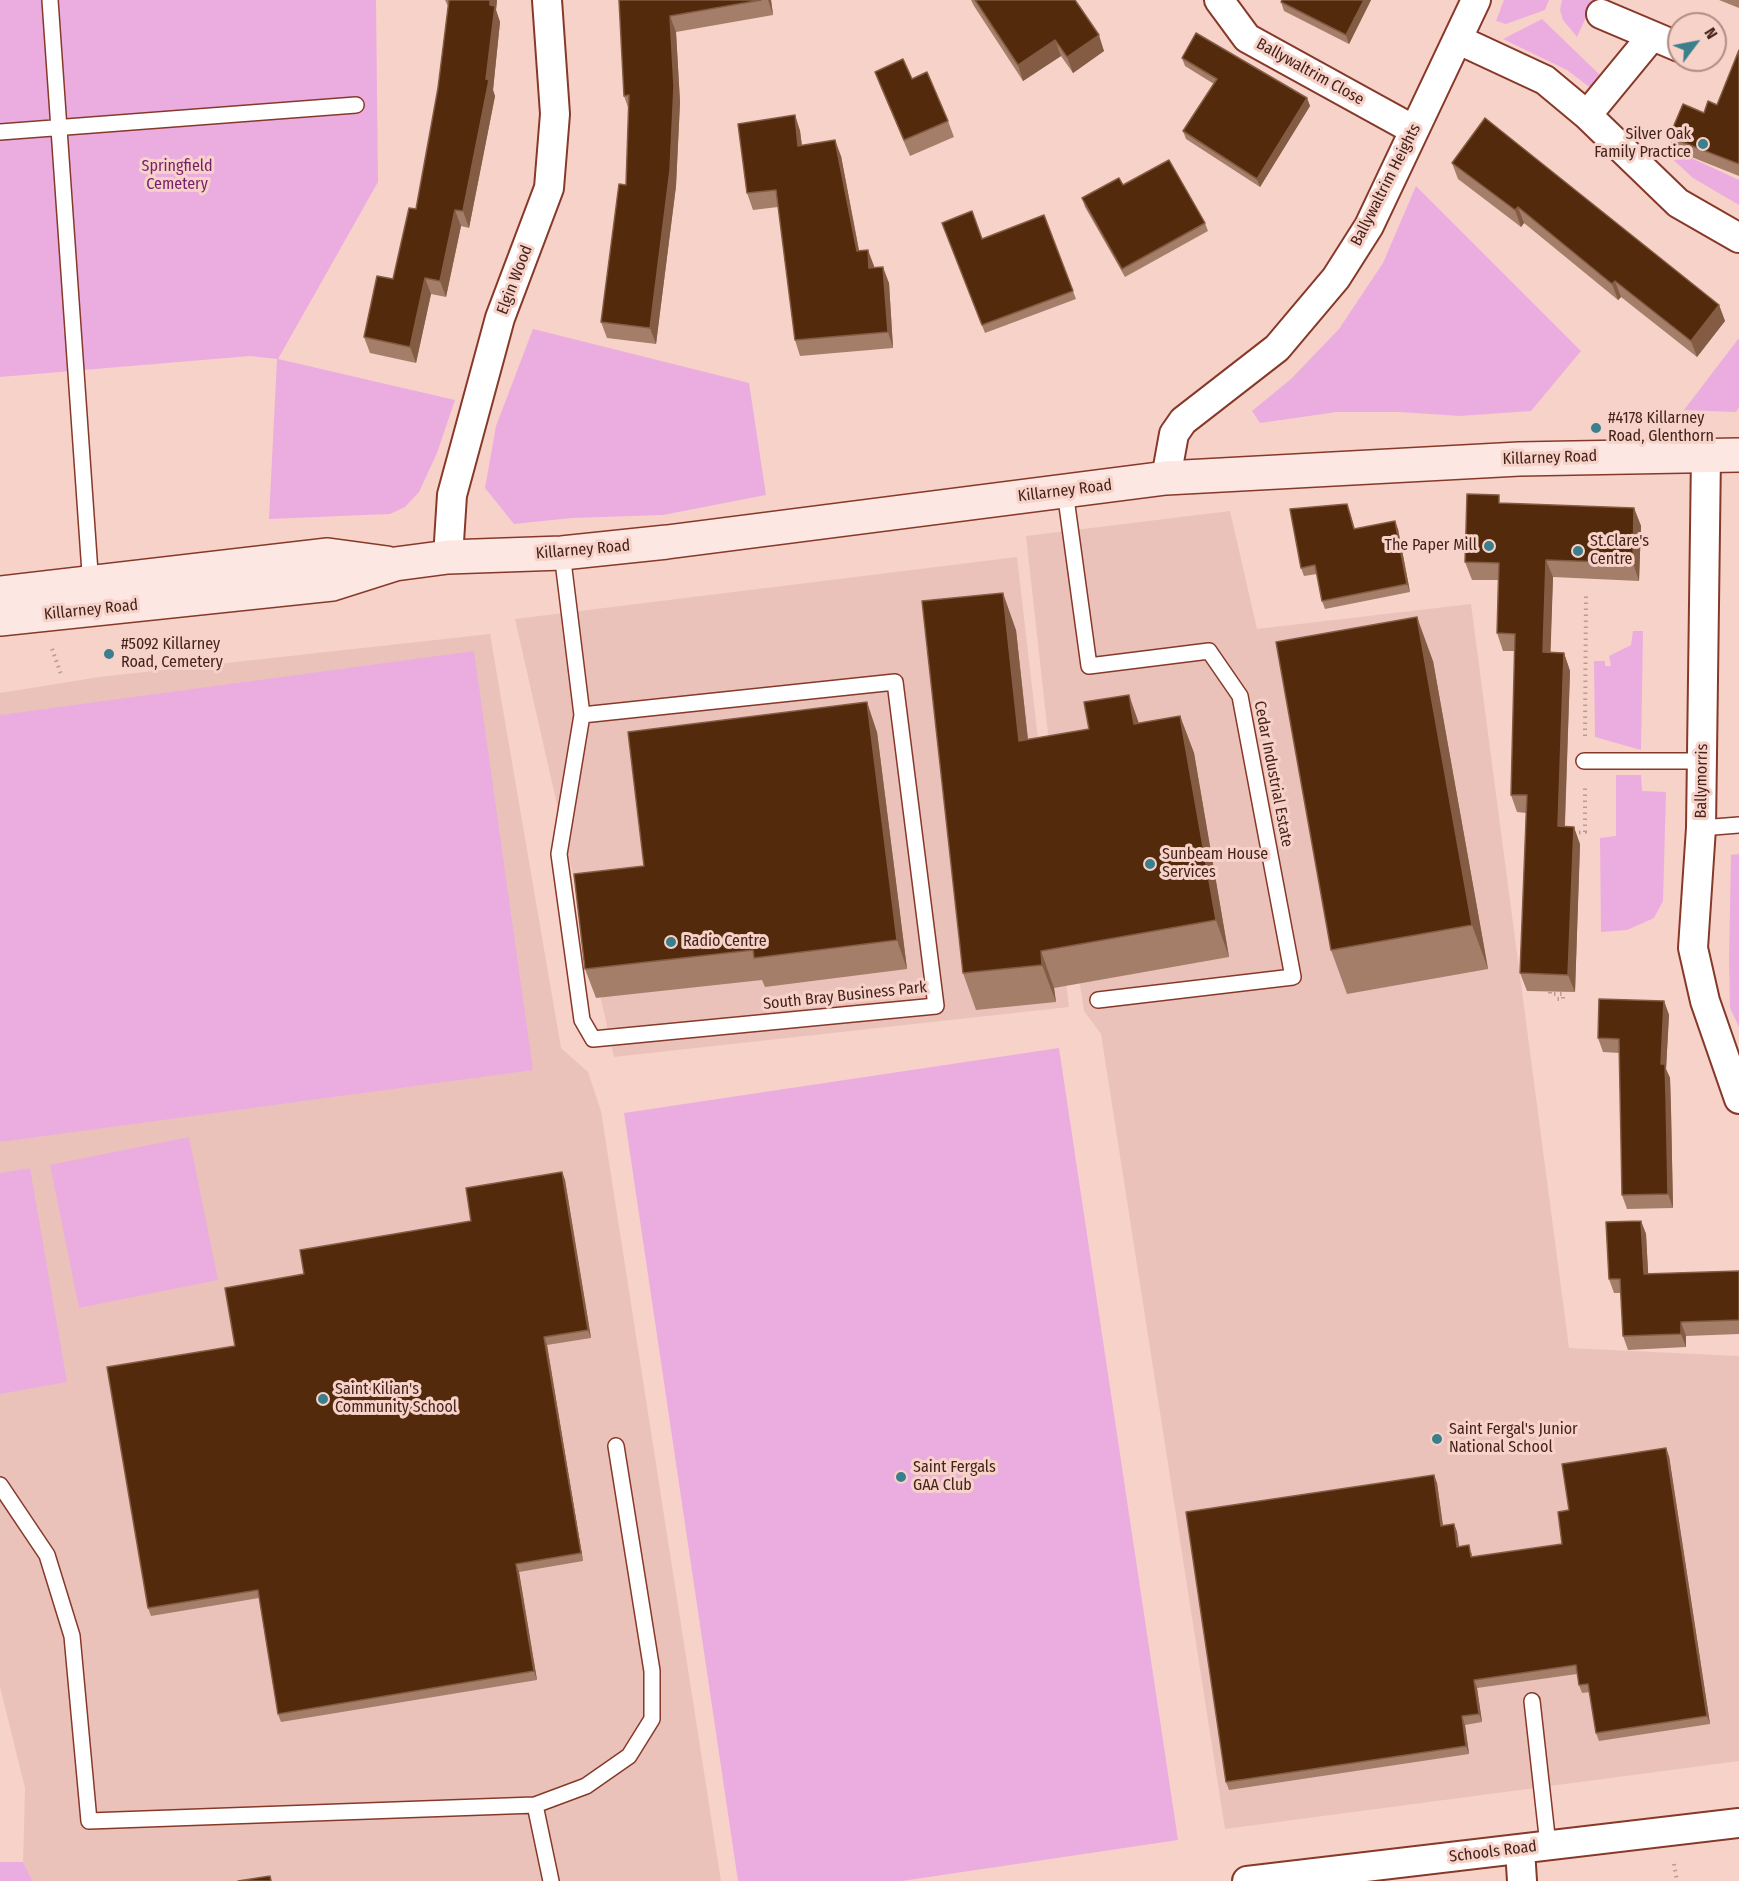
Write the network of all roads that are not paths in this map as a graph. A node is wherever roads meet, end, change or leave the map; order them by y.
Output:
1 (50, 0) edge
2 (547, 0) edge
3 (1219, 0) edge
4 (1476, 0) edge
5 (1601, 14) dead end
6 (1652, 36) junction
7 (1459, 40) junction
8 (1667, 42) edge
9 (356, 105) dead end
10 (1587, 115) junction
11 (58, 129) junction
12 (1414, 130) junction
13 (0, 132) edge
14 (1739, 238) edge
15 (1706, 455) junction
16 (1739, 455) edge
17 (1166, 478) junction
18 (1065, 491) junction
19 (562, 553) junction
20 (448, 557) junction
21 (0, 593) edge
22 (92, 596) junction
23 (0, 619) edge
24 (582, 715) junction
25 (1584, 761) dead end
26 (1702, 761) junction
27 (1739, 825) edge
28 (1701, 828) junction
29 (1098, 1000) dead end
30 (1739, 1100) edge
31 (616, 1446) dead end
32 (0, 1485) edge
33 (1532, 1701) dead end
34 (535, 1805) junction
35 (1739, 1823) edge
36 (1548, 1845) junction
37 (1520, 1849) junction
38 (551, 1881) edge
39 (1247, 1881) edge
40 (1522, 1881) edge

1 - 11 lane
2 - 20 street, Elgin Wood
3 - 12 street, Ballywaltrim Close
4 - 7 street, Ballywaltrim Heights
5 - 6 street
6 - 8 street
6 - 10 street
7 - 10 street
7 - 12 street, Ballywaltrim Heights
9 - 11 lane
10 - 14 street
11 - 13 lane
11 - 22 lane
12 - 17 street, Ballywaltrim Heights
15 - 16 main road, Killarney Road
15 - 17 main road, Killarney Road
15 - 26 street, Ballymorris
17 - 18 main road, Killarney Road
18 - 19 main road, Killarney Road
18 - 29 lane, Cedar Industrial Estate
19 - 20 main road, Killarney Road
19 - 24 lane, South Bray Business Park
20 - 22 main road, Killarney Road
21 - 22 main road, Killarney Road
22 - 23 main road, Killarney Road
24 - 24 lane, South Bray Business Park
25 - 26 lane
26 - 28 street, Ballymorris
27 - 28 lane
28 - 30 street, Ballymorris
31 - 34 lane
32 - 34 lane
33 - 36 lane
34 - 38 lane
35 - 36 street, Schools Road
36 - 37 street, Schools Road
37 - 39 street, Schools Road
37 - 40 street

